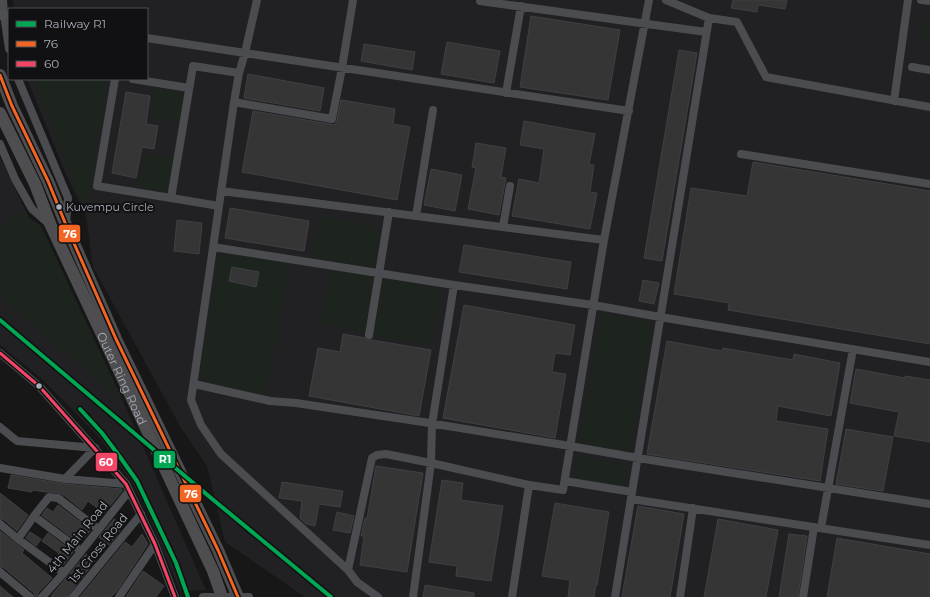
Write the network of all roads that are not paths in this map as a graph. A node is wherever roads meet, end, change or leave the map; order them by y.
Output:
1 (3, 0) edge
2 (257, 0) edge
3 (353, 0) edge
4 (479, 0) edge
5 (649, 0) edge
6 (666, 0) edge
7 (908, 0) edge
8 (921, 0) edge
9 (930, 2) edge
10 (521, 6) junction
11 (4, 15) edge
12 (709, 18) junction
13 (645, 24) junction
14 (706, 32) junction
15 (148, 38) edge
16 (8, 42) edge
17 (245, 53) junction
18 (912, 67) dead end
19 (342, 68) junction
20 (930, 70) edge
21 (239, 73) junction
22 (0, 75) edge
23 (18, 80) edge
24 (115, 80) edge
25 (139, 80) edge
26 (189, 88) junction
27 (506, 93) junction
28 (894, 101) junction
29 (234, 102) junction
30 (930, 107) edge
31 (433, 110) dead end
32 (629, 111) junction
33 (0, 113) edge
34 (0, 144) edge
35 (741, 154) dead end
36 (930, 184) edge
37 (510, 186) dead end
38 (222, 191) junction
39 (171, 198) junction
40 (219, 206) junction
41 (389, 212) junction
42 (416, 216) junction
43 (66, 225) junction
44 (51, 226) junction
45 (503, 227) junction
46 (604, 240) junction
47 (213, 247) junction
48 (379, 273) junction
49 (454, 285) junction
50 (593, 305) junction
51 (660, 317) junction
52 (370, 335) dead end
53 (853, 349) junction
54 (0, 354) edge
55 (930, 362) edge
56 (194, 384) junction
57 (432, 424) junction
58 (0, 426) edge
59 (570, 446) junction
60 (95, 448) junction
61 (638, 458) junction
62 (431, 463) junction
63 (0, 468) edge
64 (65, 479) junction
65 (565, 481) junction
66 (529, 485) junction
67 (127, 488) junction
68 (828, 488) junction
69 (632, 495) junction
70 (930, 504) edge
71 (693, 508) junction
72 (140, 514) junction
73 (34, 516) junction
74 (0, 524) edge
75 (818, 528) junction
76 (98, 529) junction
77 (18, 539) junction
78 (155, 544) junction
79 (930, 545) edge
80 (81, 551) junction
81 (348, 570) junction
82 (0, 572) edge
83 (64, 573) junction
84 (30, 597) edge
85 (42, 597) edge
86 (73, 597) edge
87 (119, 597) edge
88 (175, 597) edge
89 (199, 597) edge
90 (203, 597) edge
91 (222, 597) edge
92 (238, 597) edge
93 (249, 597) edge
94 (378, 597) edge
95 (413, 597) edge
96 (512, 597) edge
97 (615, 597) edge
98 (680, 597) edge
99 (803, 597) edge

1 - 11 street
2 - 17 street
3 - 19 street
4 - 10 street
5 - 13 street
6 - 12 street
7 - 28 street
8 - 9 street
10 - 13 street
10 - 27 street
11 - 16 street
12 - 14 street
12 - 28 street
13 - 14 street
13 - 32 street
14 - 51 street
15 - 17 street
17 - 19 street
17 - 21 street
18 - 20 street
19 - 27 street
19 - 29 street
21 - 26 street
21 - 29 street
22 - 43 highway, Outer Ring Road
23 - 43 street
24 - 39 street
25 - 26 street
26 - 39 street
27 - 32 street
28 - 30 street
29 - 38 street
31 - 42 street
32 - 46 street
33 - 44 highway, Outer Ring Road
34 - 44 street
35 - 36 street
37 - 45 street
38 - 40 street
38 - 41 street
39 - 40 street
40 - 47 street
41 - 42 street
41 - 48 street
42 - 45 street
43 - 92 highway, Outer Ring Road
44 - 91 highway, Outer Ring Road
45 - 46 street
46 - 50 street
47 - 48 street
47 - 56 street
48 - 49 street
48 - 52 street
49 - 50 street
49 - 57 street
50 - 51 street
50 - 59 street
51 - 53 street
51 - 61 street
53 - 55 street
53 - 68 street
54 - 60 street
56 - 57 street
56 - 81 street
57 - 59 street
57 - 62 street
58 - 60 street
59 - 61 street
59 - 65 street
60 - 64 street
60 - 67 street
61 - 68 street
61 - 69 street
62 - 66 street
62 - 81 street
62 - 95 street
63 - 64 street
64 - 67 street
65 - 66 street
65 - 69 street
66 - 96 street
67 - 72 street
67 - 76 street, 4th Main Road
68 - 70 street
68 - 75 street
69 - 71 street
69 - 97 street
71 - 75 street
71 - 98 street
72 - 78 street
72 - 86 street, 1st Cross Road
73 - 76 street
73 - 77 street
73 - 80 street
74 - 77 street
75 - 79 street
75 - 99 street
76 - 80 street, 4th Main Road
77 - 83 street
78 - 87 street
78 - 88 street
80 - 83 street, 4th Main Road
81 - 94 street
82 - 84 street
83 - 85 street, 4th Main Road
89 - 90 street
90 - 93 street, bridge

